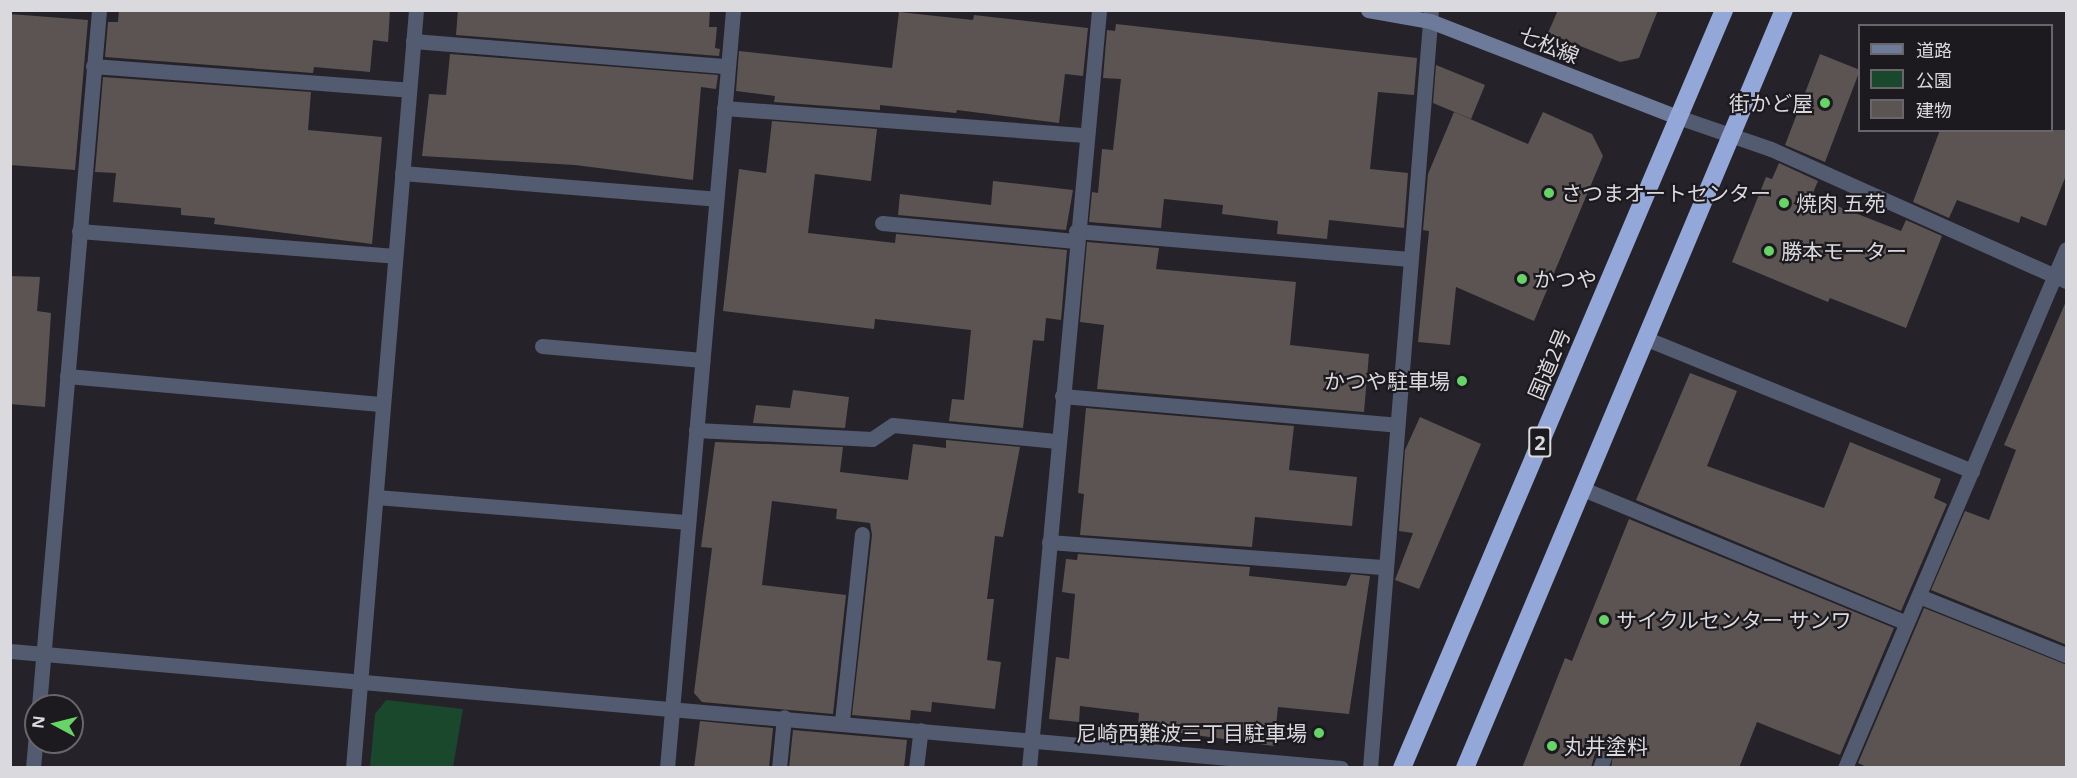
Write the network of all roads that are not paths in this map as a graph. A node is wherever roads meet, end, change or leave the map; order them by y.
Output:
1 (99, 10) edge
2 (416, 10) edge
3 (733, 10) edge
4 (1099, 10) edge
5 (1368, 10) edge
6 (1724, 10) edge
7 (1784, 10) edge
8 (1431, 16) edge
9 (413, 41) junction
10 (93, 66) junction
11 (727, 66) junction
12 (409, 90) junction
13 (723, 108) junction
14 (1678, 117) junction
15 (1734, 134) junction
16 (1085, 135) junction
17 (402, 173) junction
18 (716, 199) junction
19 (882, 223) dead end
20 (79, 231) junction
21 (1076, 236) junction
22 (2067, 249) edge
23 (395, 256) junction
24 (1410, 259) junction
25 (2061, 279) edge
26 (1647, 339) junction
27 (542, 346) dead end
28 (702, 360) junction
29 (67, 376) junction
30 (1062, 396) junction
31 (383, 404) junction
32 (1397, 424) junction
33 (696, 430) junction
34 (1058, 441) junction
35 (1972, 471) junction
36 (1583, 489) junction
37 (376, 497) junction
38 (688, 522) junction
39 (862, 534) dead end
40 (1049, 542) junction
41 (1385, 567) junction
42 (1918, 596) junction
43 (1906, 623) junction
44 (10, 651) edge
45 (43, 653) junction
46 (2067, 655) edge
47 (361, 682) junction
48 (40, 694) edge
49 (672, 707) junction
50 (784, 717) junction
51 (842, 721) junction
52 (921, 730) junction
53 (1031, 740) junction
54 (33, 767) edge
55 (40, 768) edge
56 (353, 768) edge
57 (668, 768) edge
58 (779, 768) edge
59 (916, 768) edge
60 (1029, 768) edge
61 (1341, 768) edge
62 (1370, 768) edge
63 (1402, 768) edge
64 (1465, 768) edge
65 (1845, 768) edge

1 - 10 street
2 - 9 street
3 - 11 street
4 - 16 street
5 - 8 street, 七松線
6 - 14 highway, 国道2号 / 2
7 - 15 highway
8 - 14 street, 七松線
8 - 24 street
9 - 11 street
9 - 12 street
10 - 12 street
10 - 20 street
11 - 13 street
12 - 17 street
13 - 16 street
13 - 18 street
14 - 15 street
14 - 63 highway, 国道2号 / 2
15 - 25 street
15 - 26 highway
16 - 21 street
17 - 18 street
17 - 23 street
18 - 28 street
19 - 21 street
20 - 23 street
20 - 29 street
21 - 24 street
21 - 30 street
22 - 25 street
23 - 31 street
24 - 32 street
25 - 35 street
26 - 35 street
26 - 36 highway
27 - 28 street
28 - 33 street
29 - 31 street
29 - 45 street
30 - 32 street
30 - 34 street
31 - 37 street
32 - 41 street
33 - 34 street
33 - 38 street
34 - 40 street
35 - 42 street
36 - 43 street
36 - 64 highway
37 - 38 street
37 - 47 street
38 - 49 street
39 - 51 street
40 - 41 street
40 - 53 street
41 - 62 street
42 - 43 street
42 - 46 street
43 - 65 street
44 - 45 street
45 - 47 street
45 - 48 street
47 - 49 street
47 - 56 street
49 - 50 street
49 - 57 street
50 - 51 street
50 - 58 street
51 - 52 street
52 - 53 street
52 - 59 street
53 - 60 street
53 - 61 street
54 - 55 street

